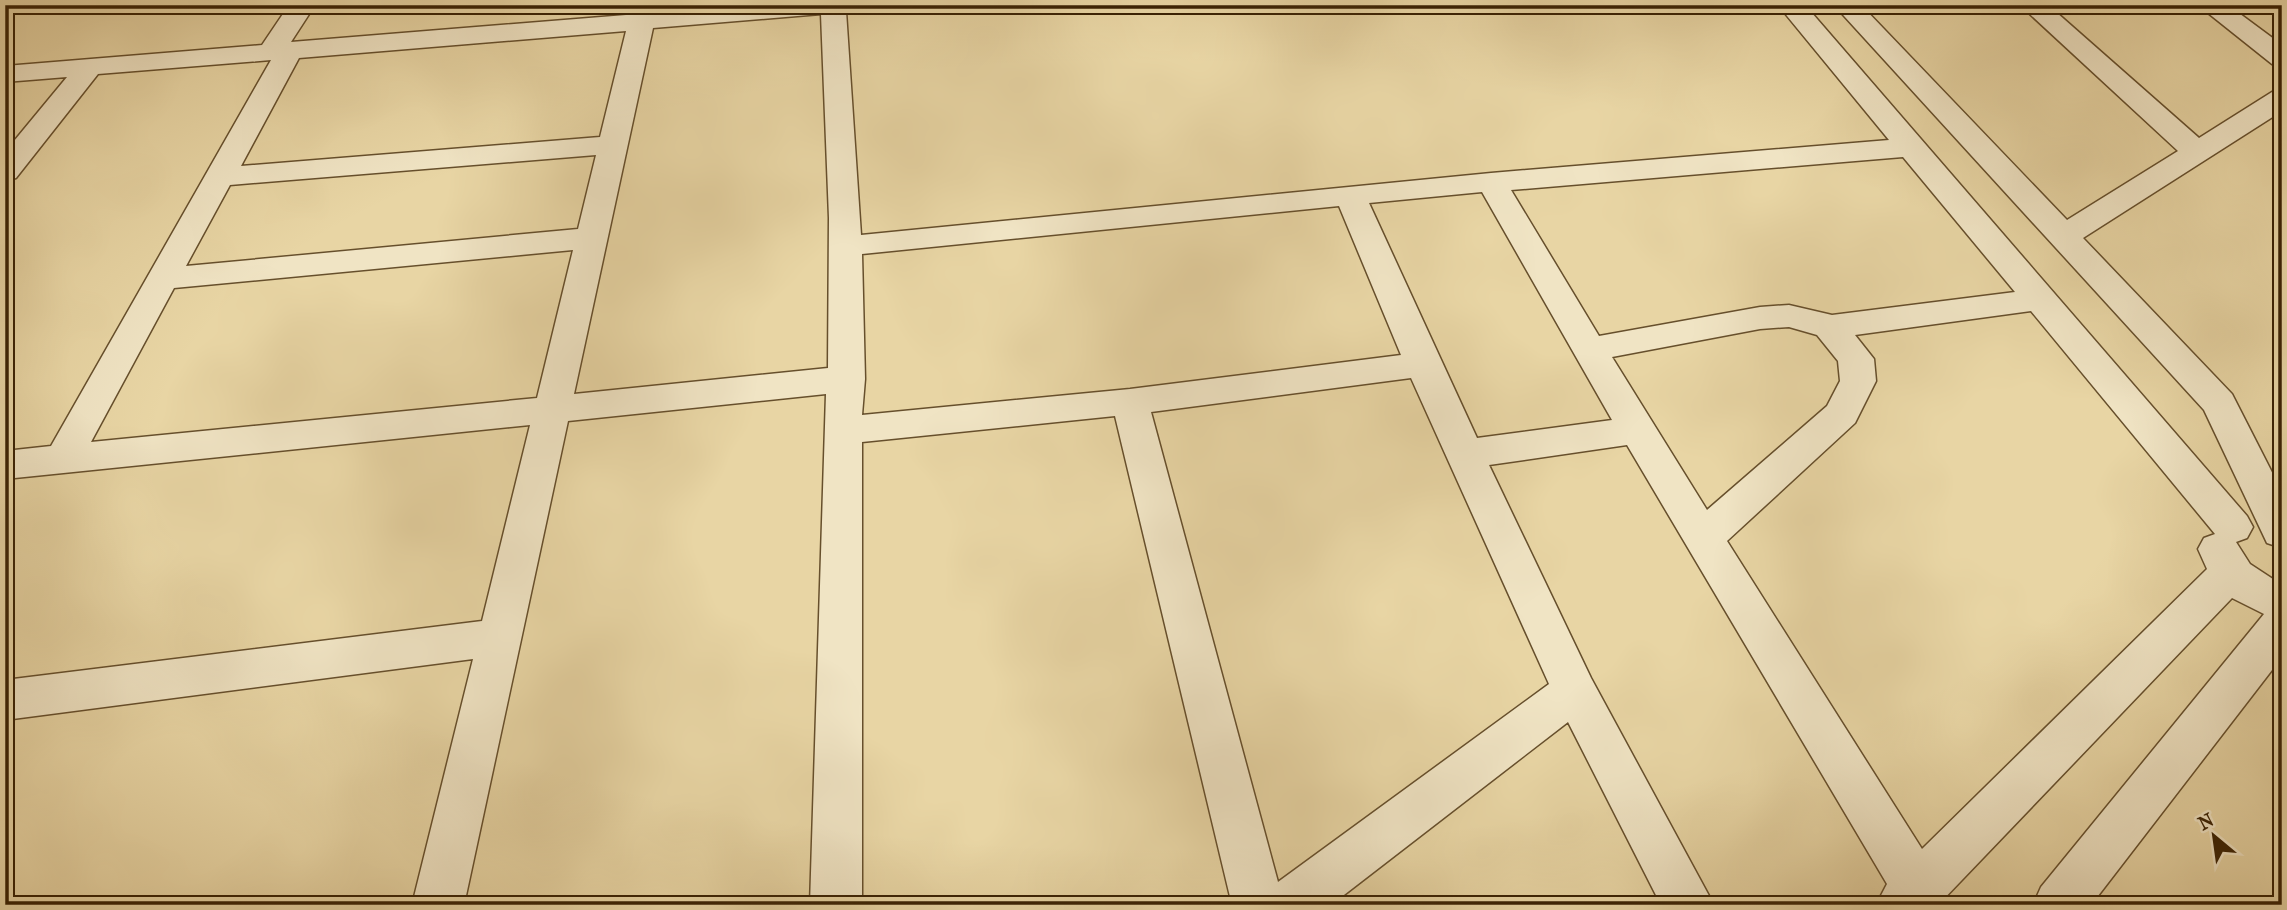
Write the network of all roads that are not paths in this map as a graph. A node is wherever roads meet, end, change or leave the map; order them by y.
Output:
1 (302, 5) edge
2 (841, 5) edge
3 (1791, 5) edge
4 (1847, 5) edge
5 (2033, 5) edge
6 (2211, 5) edge
7 (819, 6) edge
8 (638, 13) edge
9 (280, 51) junction
10 (2282, 58) edge
11 (89, 68) junction
12 (5, 74) edge
13 (2282, 98) edge
14 (613, 145) junction
15 (1914, 148) junction
16 (2198, 153) junction
17 (5, 172) edge
18 (219, 177) junction
19 (1491, 182) junction
20 (1351, 197) junction
21 (2064, 236) junction
22 (590, 238) junction
23 (846, 246) junction
24 (162, 279) junction
25 (2042, 299) junction
26 (1829, 327) junction
27 (1591, 349) junction
28 (1423, 364) junction
29 (846, 379) junction
30 (1130, 402) junction
31 (550, 410) junction
32 (843, 430) junction
33 (1637, 430) junction
34 (1465, 454) junction
35 (62, 460) junction
36 (5, 466) edge
37 (2234, 527) junction
38 (2281, 532) edge
39 (1703, 538) junction
40 (2231, 572) junction
41 (2282, 603) edge
42 (2282, 624) edge
43 (499, 637) junction
44 (1576, 691) junction
45 (5, 700) edge
46 (1909, 896) edge
47 (438, 905) edge
48 (836, 905) edge
49 (1258, 905) edge
50 (1289, 905) edge
51 (1688, 905) edge
52 (2059, 905) edge

1 - 9 street
2 - 7 street
3 - 15 street
4 - 21 street
5 - 16 street
6 - 10 street
7 - 8 street
7 - 23 street
8 - 9 street
8 - 14 street
9 - 11 street
9 - 18 street
11 - 12 street
11 - 17 street
13 - 16 street
14 - 18 street
14 - 22 street
15 - 19 street
15 - 25 street
16 - 21 street
18 - 24 street
19 - 20 street
19 - 27 street
20 - 23 street
20 - 28 street
21 - 38 street
22 - 24 street
22 - 31 street
23 - 29 street
24 - 35 street
25 - 26 street
25 - 37 street
26 - 27 street
26 - 39 street
27 - 33 street
28 - 30 street
28 - 34 street
29 - 31 street
29 - 32 street
30 - 32 street
30 - 49 street
31 - 35 street
31 - 43 street
32 - 48 street
33 - 34 street
33 - 39 street
34 - 44 street
35 - 36 street
37 - 38 street
37 - 40 street
39 - 46 street
40 - 41 street
40 - 46 street
42 - 52 street
43 - 45 street
43 - 47 street
44 - 50 street
44 - 51 street

